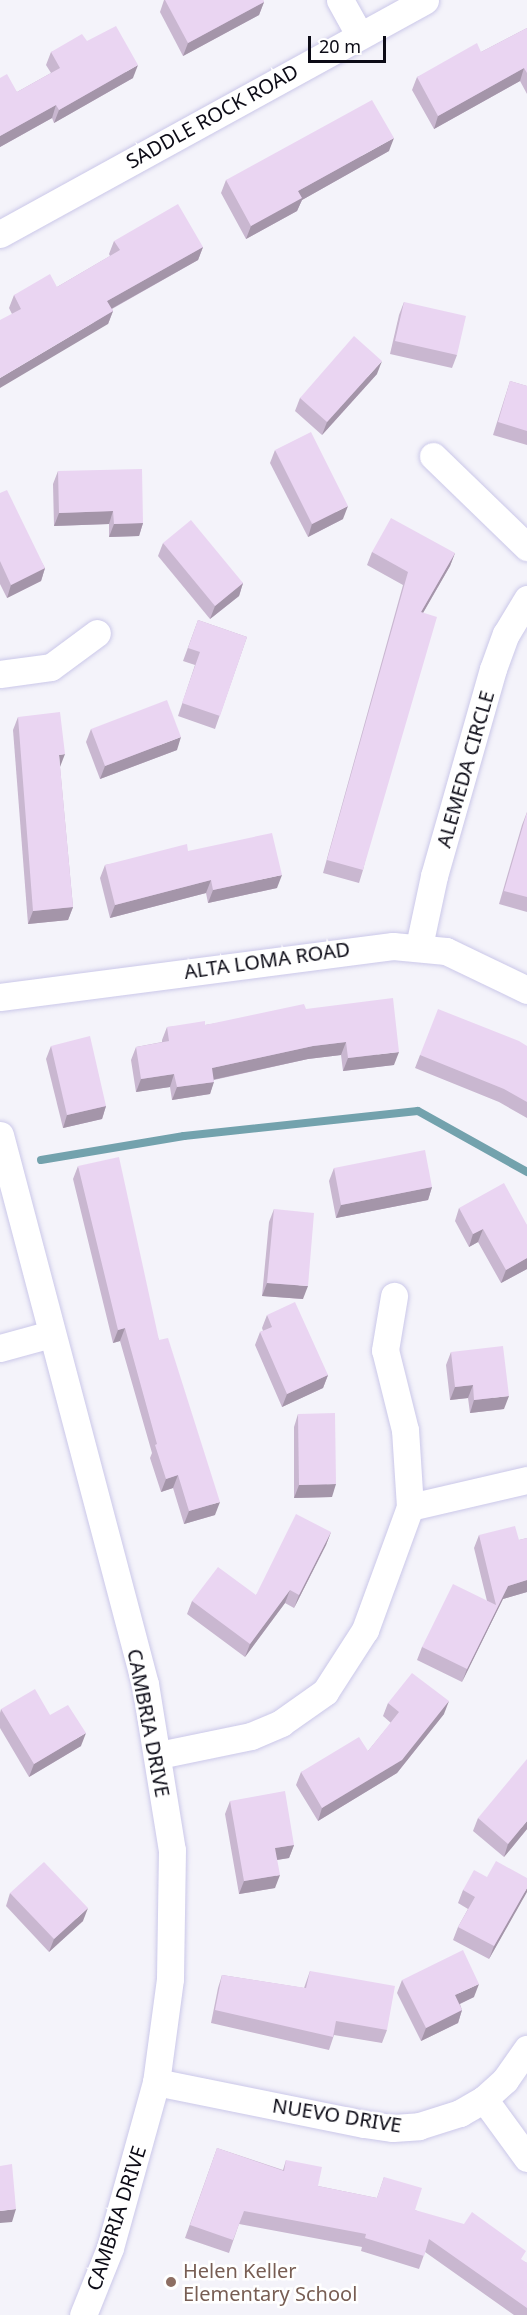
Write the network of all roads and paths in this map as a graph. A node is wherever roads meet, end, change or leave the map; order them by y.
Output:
1 (340, 0) edge
2 (425, 0) edge
3 (360, 34) junction
4 (0, 234) edge
5 (433, 456) dead end
6 (527, 547) edge
7 (527, 598) edge
8 (97, 633) dead end
9 (0, 674) edge
10 (419, 946) junction
11 (527, 990) edge
12 (0, 997) edge
13 (0, 1136) edge
14 (394, 1296) dead end
15 (51, 1334) junction
16 (0, 1348) edge
17 (527, 1480) edge
18 (410, 1507) junction
19 (159, 1755) junction
20 (527, 2049) edge
21 (156, 2082) junction
22 (484, 2099) junction
23 (527, 2158) edge
24 (83, 2315) edge

1 - 3 street
2 - 3 street, SADDLE ROCK ROAD
3 - 4 street, SADDLE ROCK ROAD
5 - 6 street
7 - 10 street, ALEMEDA CIRCLE
8 - 9 street
10 - 11 street, ALTA LOMA ROAD
10 - 12 street, ALTA LOMA ROAD
13 - 15 street, CAMBRIA DRIVE
14 - 18 street
15 - 16 street
15 - 19 street, CAMBRIA DRIVE
17 - 18 street
18 - 19 street
19 - 21 street, CAMBRIA DRIVE
20 - 22 street, NUEVO DRIVE
21 - 22 street, NUEVO DRIVE
21 - 24 street, CAMBRIA DRIVE
22 - 23 street

